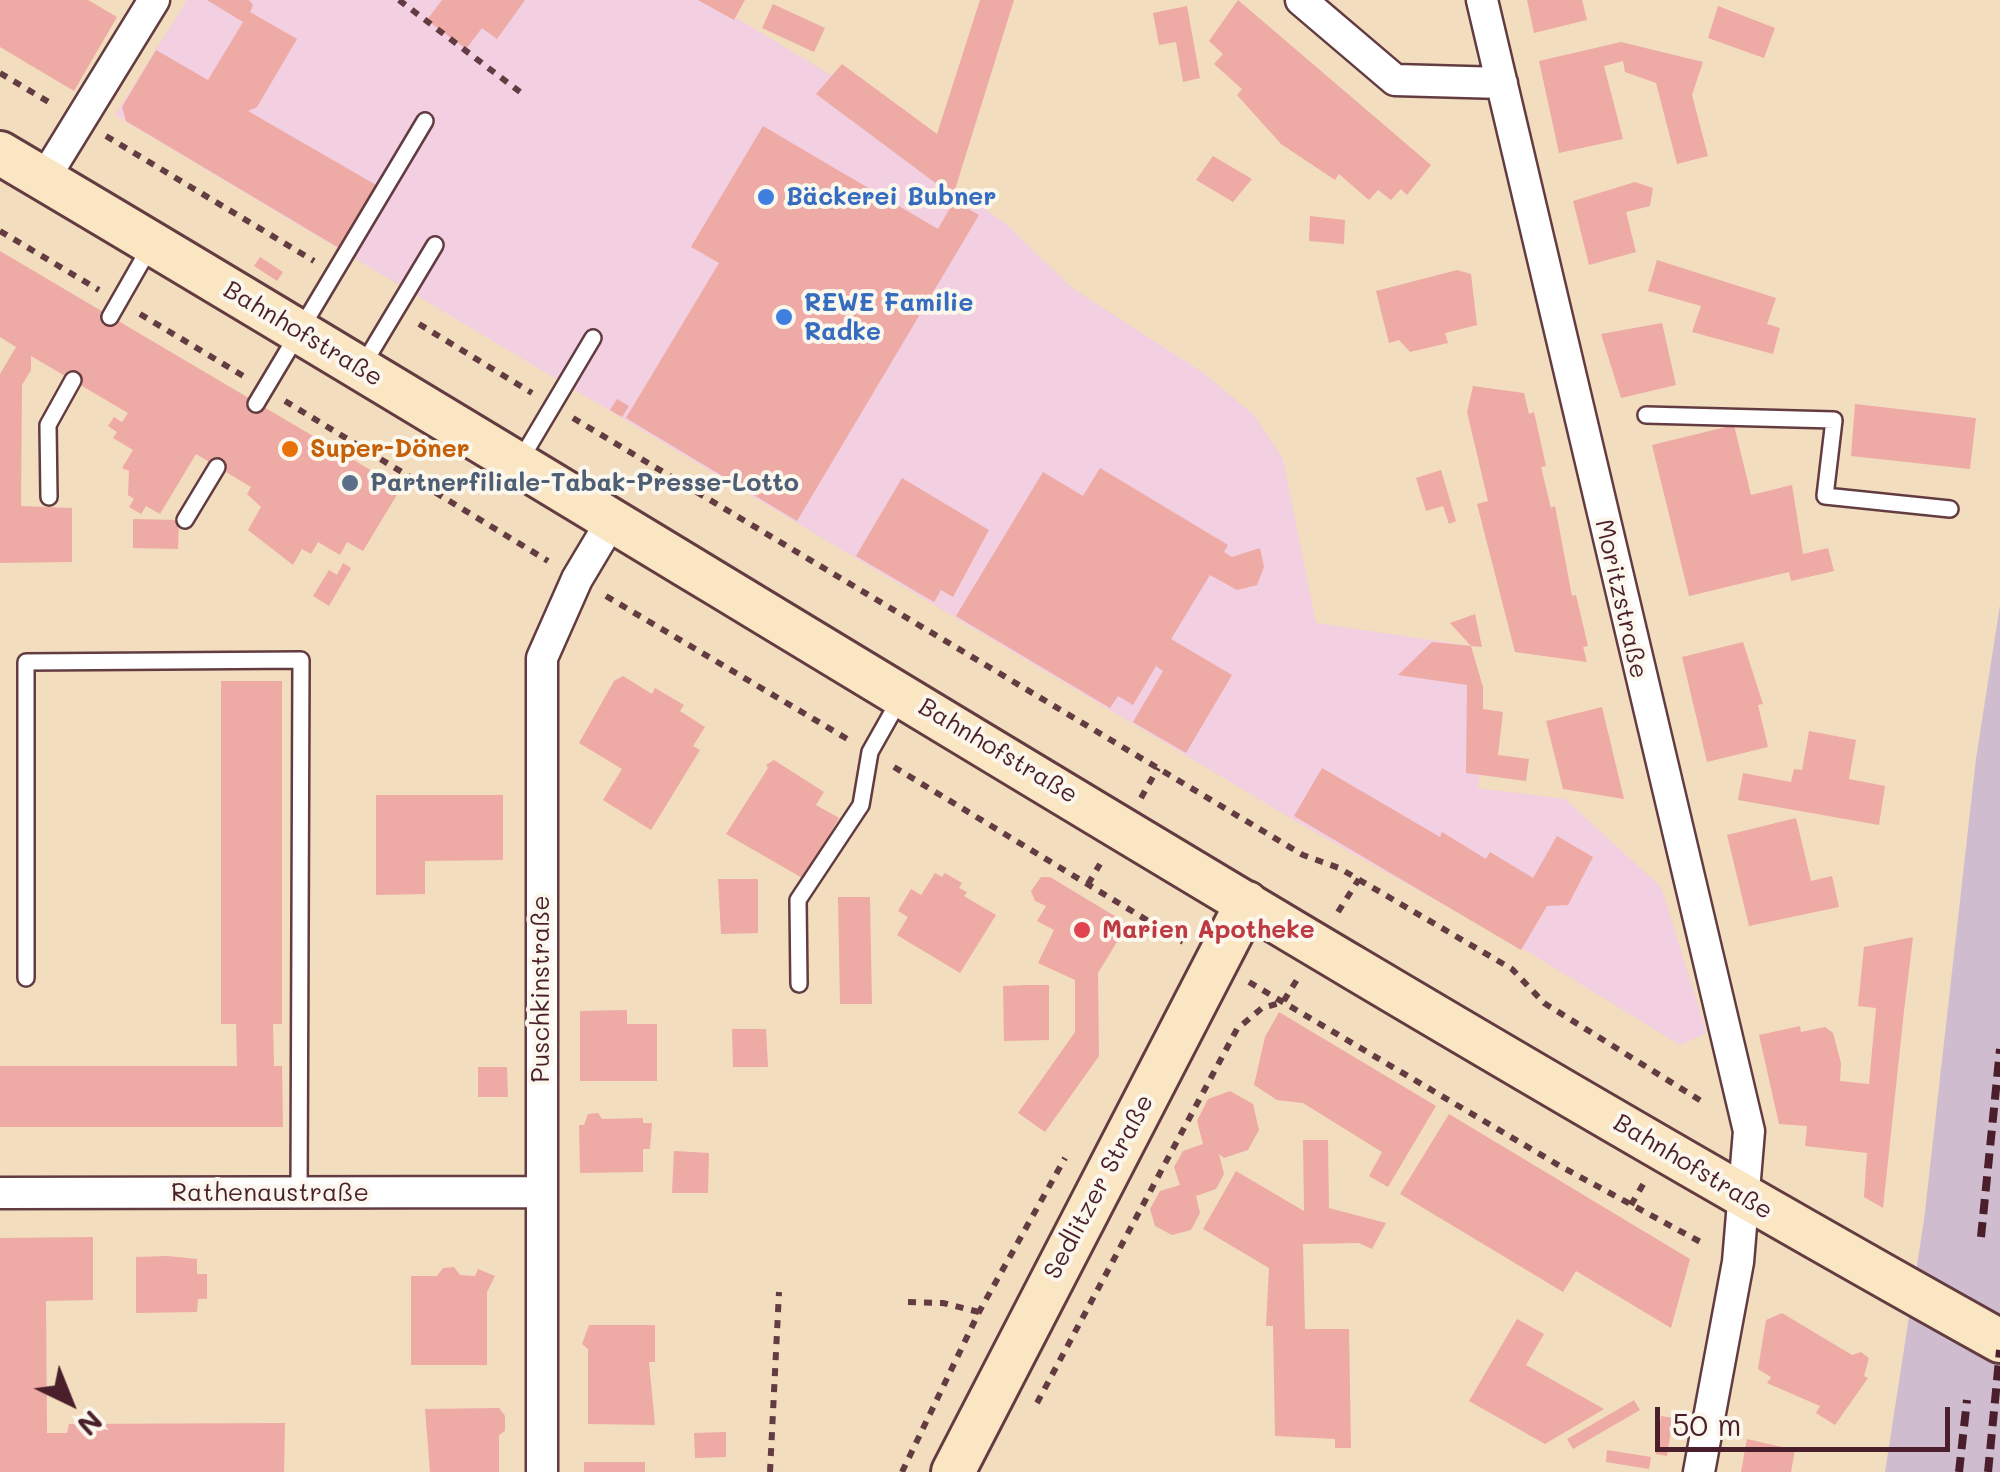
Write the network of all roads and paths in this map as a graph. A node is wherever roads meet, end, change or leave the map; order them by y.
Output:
1 (154, 0) edge
2 (398, 0) edge
3 (1301, 0) edge
4 (1482, 0) edge
5 (0, 73) edge
6 (1502, 82) junction
7 (524, 96) dead end
8 (80, 120) junction
9 (425, 121) dead end
10 (0, 153) edge
11 (44, 179) junction
12 (152, 243) junction
13 (435, 245) dead end
14 (334, 273) junction
15 (396, 310) junction
16 (110, 316) dead end
17 (299, 330) junction
18 (593, 338) dead end
19 (362, 368) junction
20 (73, 380) dead end
21 (256, 404) dead end
22 (553, 406) junction
23 (1646, 415) dead end
24 (518, 464) junction
25 (217, 467) dead end
26 (49, 496) dead end
27 (1950, 509) dead end
28 (186, 520) dead end
29 (611, 522) junction
30 (903, 693) junction
31 (1248, 902) junction
32 (1184, 943) dead end
33 (1175, 960) dead end
34 (26, 978) dead end
35 (799, 984) dead end
36 (1283, 1002) dead end
37 (1749, 1131) junction
38 (1072, 1144) dead end
39 (0, 1192) edge
40 (541, 1192) junction
41 (298, 1193) junction
42 (1744, 1198) junction
43 (779, 1292) dead end
44 (908, 1302) dead end
45 (980, 1312) junction
46 (2000, 1341) edge
47 (1034, 1406) dead end
48 (542, 1472) edge
49 (770, 1472) edge
50 (902, 1472) edge
51 (953, 1472) edge
52 (1700, 1472) edge

1 - 8 street
2 - 7 path
3 - 6 street
4 - 6 street, Moritzstraße
5 - 8 path
6 - 37 street, Moritzstraße
8 - 11 street
8 - 14 path
9 - 14 lane
10 - 11 main road, Bahnhofstraße
11 - 12 main road, Bahnhofstraße
12 - 16 lane
12 - 17 main road, Bahnhofstraße
13 - 15 lane
14 - 17 lane
15 - 19 lane
15 - 22 path
17 - 19 main road, Bahnhofstraße
17 - 21 lane
18 - 22 lane
19 - 24 main road, Bahnhofstraße
20 - 26 lane
22 - 24 lane
22 - 37 path
23 - 27 lane
24 - 29 main road, Bahnhofstraße
25 - 28 lane
29 - 30 main road, Bahnhofstraße
29 - 40 street, Puschkinstraße
30 - 31 main road, Bahnhofstraße
30 - 35 lane
31 - 42 main road, Bahnhofstraße
31 - 51 main road, Sedlitzer Straße
32 - 33 path
34 - 41 lane
36 - 47 path
37 - 42 street, Moritzstraße
38 - 45 path
39 - 41 street, Rathenaustraße
40 - 41 street, Rathenaustraße
40 - 48 street, Puschkinstraße
42 - 46 main road, Bahnhofstraße
42 - 52 street, Moritzstraße
43 - 49 path
44 - 45 path
45 - 50 path

